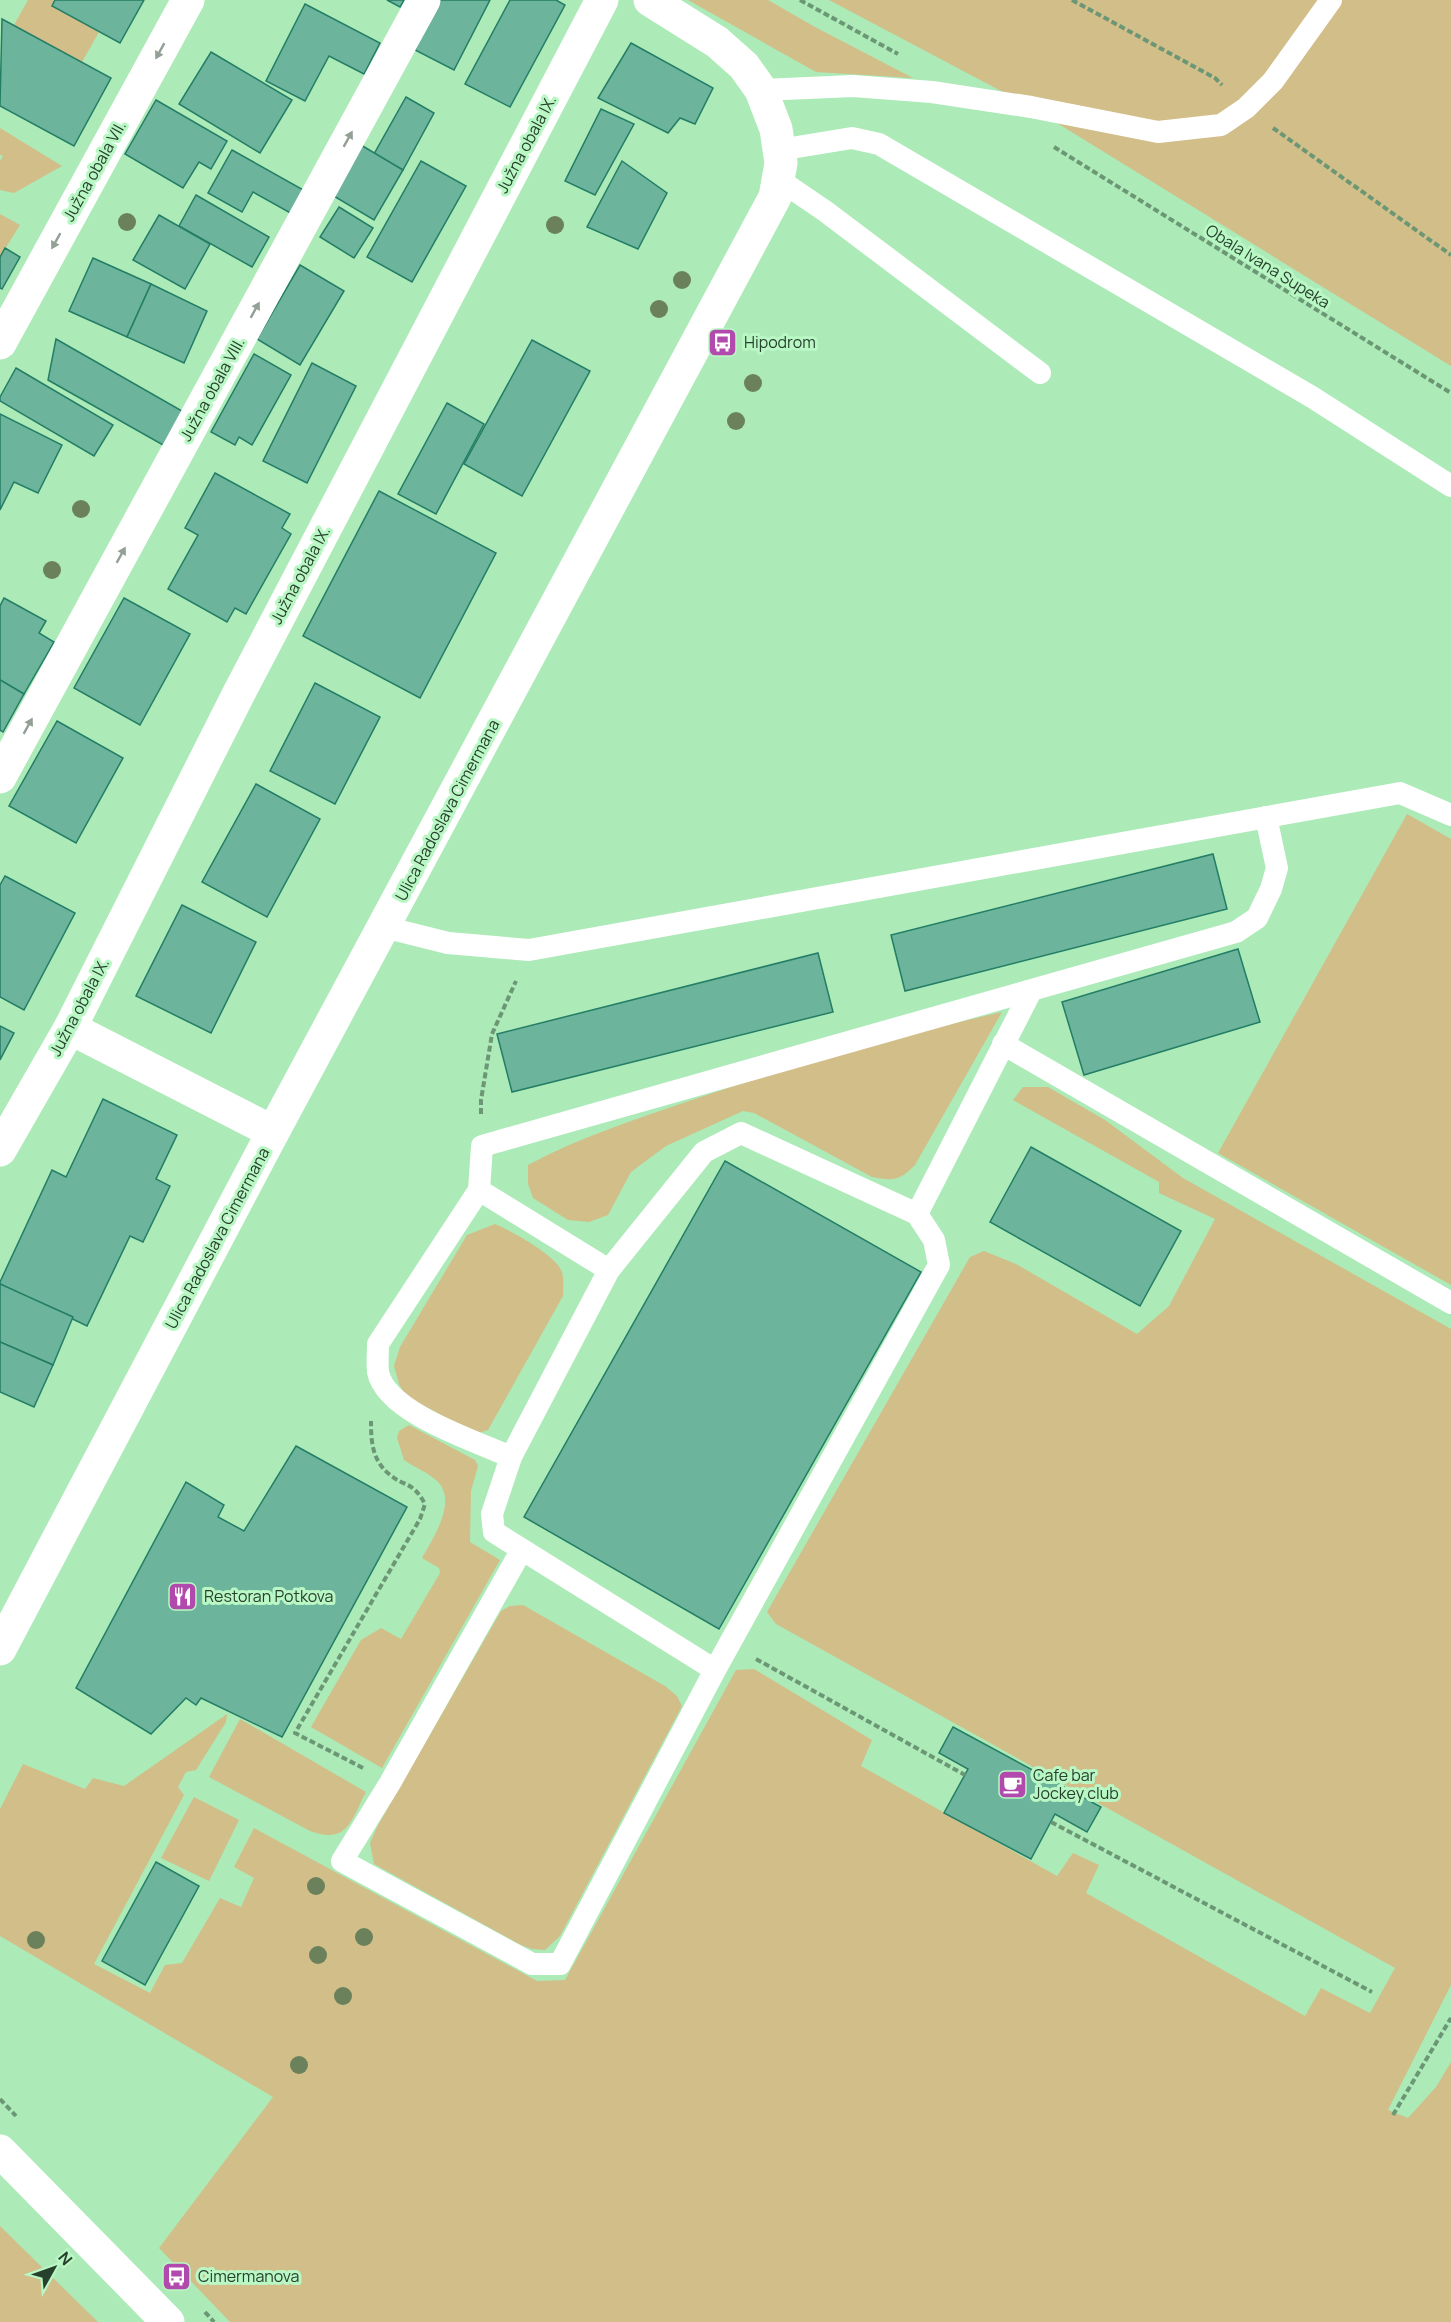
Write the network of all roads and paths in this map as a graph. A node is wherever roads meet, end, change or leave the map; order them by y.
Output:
1 (188, 0) edge
2 (424, 0) edge
3 (602, 0) edge
4 (650, 0) edge
5 (1330, 0) edge
6 (761, 90) junction
7 (1073, 159) dead end
8 (778, 165) junction
9 (0, 343) edge
10 (1040, 373) dead end
11 (1451, 393) edge
12 (1451, 486) edge
13 (0, 777) edge
14 (1451, 814) edge
15 (1266, 817) junction
16 (384, 927) junction
17 (530, 950) junction
18 (1031, 991) junction
19 (70, 1028) junction
20 (1003, 1044) junction
21 (273, 1132) junction
22 (482, 1146) junction
23 (0, 1150) edge
24 (479, 1190) junction
25 (917, 1214) junction
26 (609, 1270) junction
27 (1451, 1303) edge
28 (378, 1374) junction
29 (511, 1456) junction
30 (521, 1551) junction
31 (730, 1644) junction
32 (0, 1649) edge
33 (714, 1670) junction
34 (965, 1775) dead end
35 (390, 1783) junction
36 (1051, 1821) dead end
37 (1372, 1992) dead end
38 (1451, 2018) edge
39 (1394, 2115) dead end
40 (0, 2151) edge
41 (168, 2322) edge

1 -> 9 street, Južna obala VII.
13 -> 2 street, Južna obala VIII.
3 - 19 street, Južna obala IX.
4 - 6 street, Ulica Radoslava Cimermana
5 - 6 lane
6 - 8 street, Ulica Radoslava Cimermana
7 - 11 path, Obala Ivana Supeka
8 - 10 lane
8 - 12 lane
8 - 16 street, Ulica Radoslava Cimermana
14 - 15 lane
15 - 17 lane
15 - 18 lane
16 - 17 lane
16 - 21 street, Ulica Radoslava Cimermana
17 - 22 path
18 - 20 lane
18 - 22 lane
19 - 21 street
19 - 23 street, Južna obala IX.
20 - 25 lane
20 - 27 lane
21 - 32 street, Ulica Radoslava Cimermana
22 - 24 lane
24 - 26 lane
24 - 28 lane
25 - 26 lane
25 - 31 lane
26 - 29 lane
28 - 29 lane
28 - 35 path
29 - 30 lane
30 - 33 lane
30 - 35 lane
31 - 33 lane
31 - 34 path
33 - 35 lane
36 - 37 path
38 - 39 path
40 - 41 street

